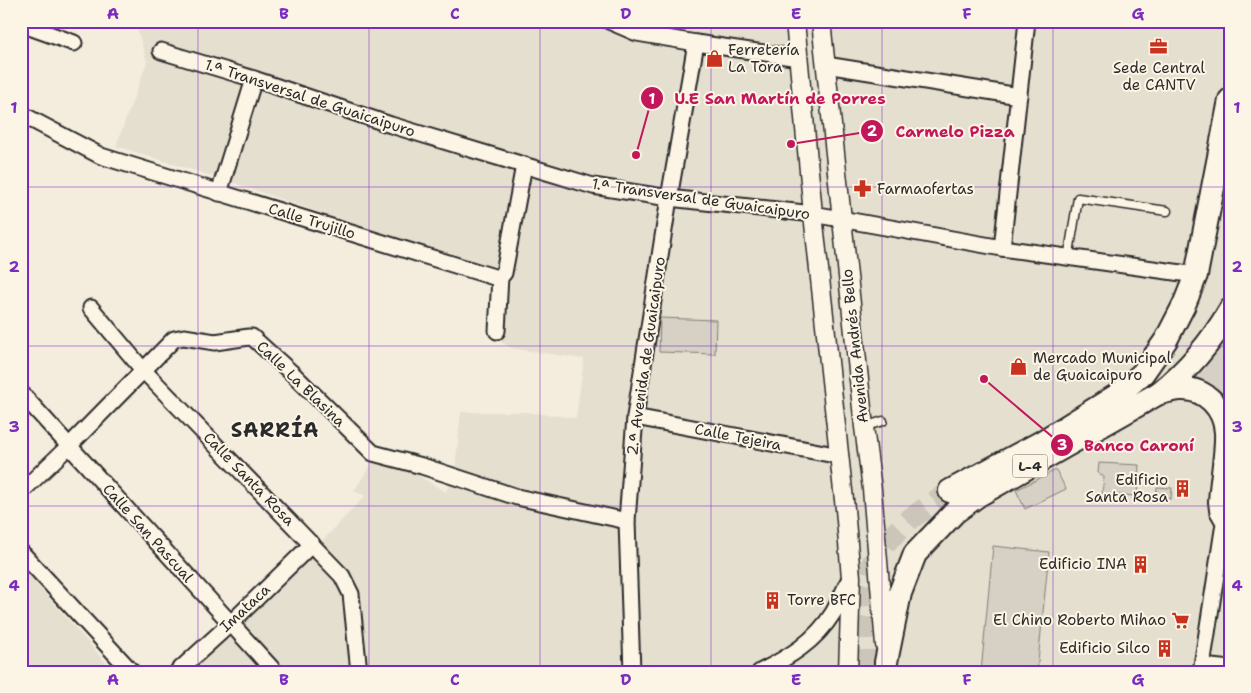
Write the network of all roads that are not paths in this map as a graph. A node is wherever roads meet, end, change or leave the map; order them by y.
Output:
1 (609, 21) edge
2 (795, 21) edge
3 (821, 21) edge
4 (1027, 21) edge
5 (21, 24) edge
6 (74, 43) dead end
7 (696, 43) junction
8 (161, 50) dead end
9 (799, 58) junction
10 (826, 65) junction
11 (254, 79) junction
12 (1019, 96) junction
13 (1230, 100) edge
14 (21, 114) edge
15 (524, 165) junction
16 (218, 193) junction
17 (669, 198) junction
18 (1167, 211) dead end
19 (813, 214) junction
20 (842, 220) junction
21 (1002, 248) junction
22 (1068, 259) junction
23 (1196, 275) junction
24 (500, 276) junction
25 (91, 308) dead end
26 (1230, 310) edge
27 (497, 331) dead end
28 (143, 370) junction
29 (21, 393) edge
30 (1159, 393) junction
31 (635, 417) junction
32 (883, 421) dead end
33 (864, 427) junction
34 (70, 446) junction
35 (840, 456) junction
36 (1230, 475) edge
37 (950, 491) tunnel mouth
38 (21, 492) edge
39 (1228, 516) edge
40 (627, 521) junction
41 (312, 544) junction
42 (21, 552) edge
43 (850, 577) junction
44 (230, 623) junction
45 (886, 667) edge
46 (1202, 669) edge
47 (1230, 669) edge
48 (132, 672) edge
49 (177, 672) edge
50 (274, 672) edge
51 (359, 672) edge
52 (632, 672) edge
53 (760, 672) edge
54 (848, 672) edge

1 - 7 street
2 - 9 street, Avenida Andrés Bello
3 - 10 street, Avenida Andrés Bello
4 - 12 street
5 - 6 street
7 - 9 street
7 - 17 street, 2.ª Avenida de Guaicaipuro
8 - 11 street, 1.ª Transversal de Guaicaipuro
9 - 19 street, Avenida Andrés Bello
10 - 12 street
10 - 20 street, Avenida Andrés Bello
11 - 15 street, 1.ª Transversal de Guaicaipuro
11 - 16 street
12 - 21 street
13 - 23 main road, L-4
14 - 16 street, Calle Trujillo
15 - 17 street, 1.ª Transversal de Guaicaipuro
15 - 24 street
16 - 24 street, Calle Trujillo
17 - 19 street, 1.ª Transversal de Guaicaipuro
17 - 31 street, 2.ª Avenida de Guaicaipuro
18 - 22 lane
19 - 20 street, 1.ª Transversal de Guaicaipuro
19 - 35 street, Avenida Andrés Bello
20 - 21 street, 1.ª Transversal de Guaicaipuro
20 - 33 street, Avenida Andrés Bello
21 - 22 street, 1.ª Transversal de Guaicaipuro
22 - 23 street, 1.ª Transversal de Guaicaipuro
23 - 37 main road, L-4
24 - 27 street
25 - 28 street, Calle Santa Rosa
26 - 30 main road, L-4
28 - 34 street, Calle La Blasina
28 - 40 street, Calle La Blasina
28 - 41 street, Calle Santa Rosa
29 - 34 street, Calle San Pascual
30 - 39 main road
30 - 45 main road, L-4
31 - 35 street, Calle Tejeira
31 - 40 street, 2.ª Avenida de Guaicaipuro
32 - 33 lane
33 - 45 street, Avenida Andrés Bello
34 - 38 street, Calle La Blasina
34 - 44 street, Calle San Pascual
35 - 43 street, Avenida Andrés Bello
36 - 39 main road
39 - 46 street
40 - 52 street, 2.ª Avenida de Guaicaipuro
41 - 44 street, Imataca
41 - 51 street, Calle Santa Rosa
42 - 48 street
43 - 53 street
43 - 54 street, Avenida Andrés Bello
44 - 49 street, Imataca
44 - 50 street, Calle San Pascual
46 - 47 street

